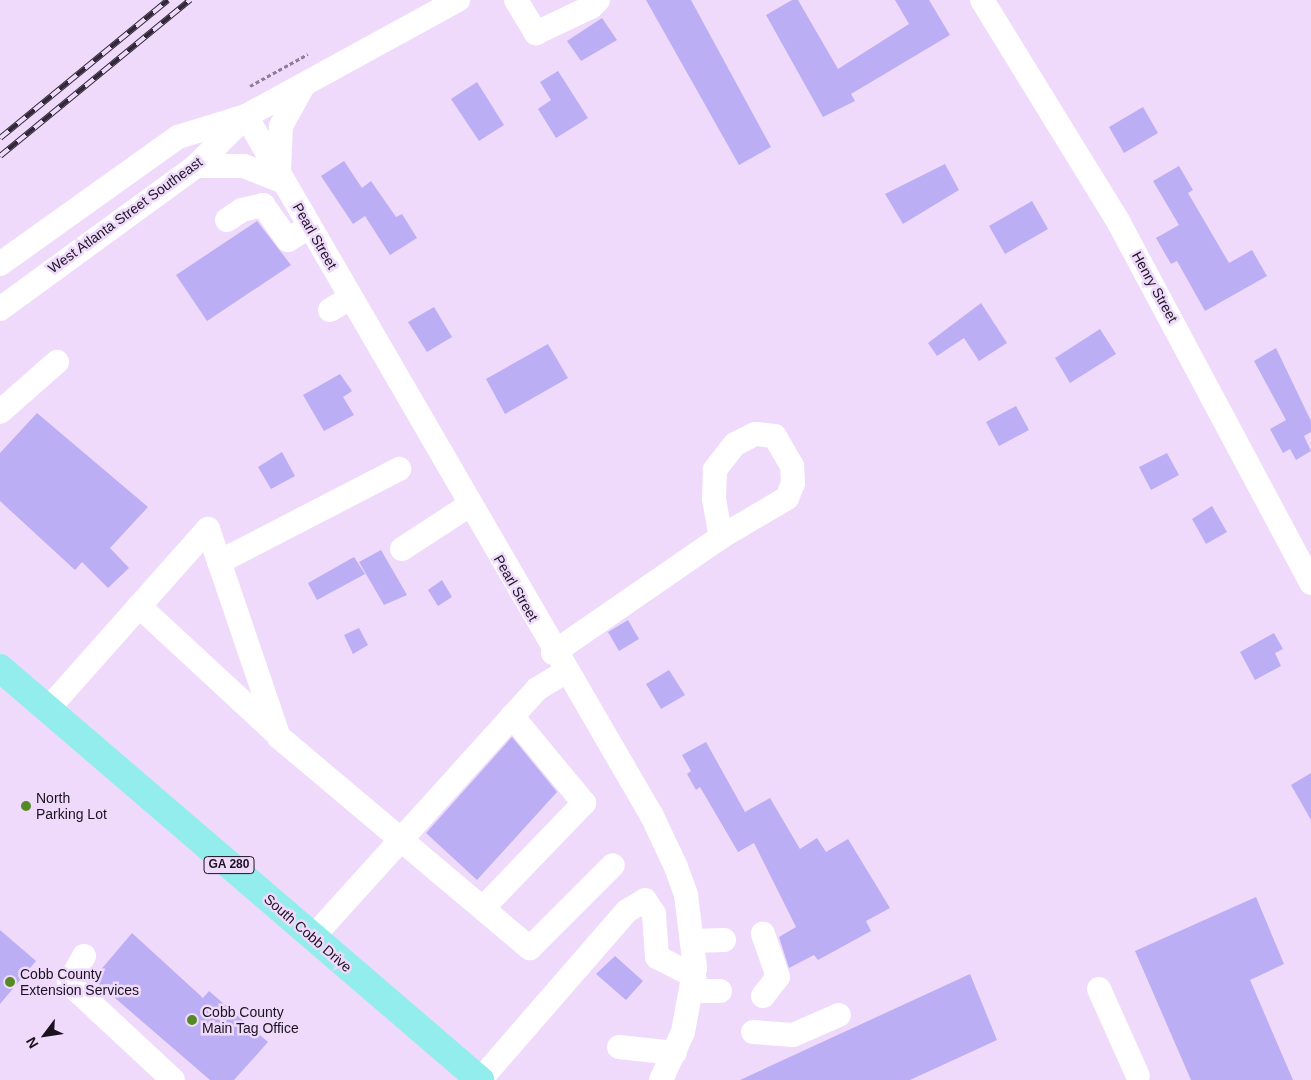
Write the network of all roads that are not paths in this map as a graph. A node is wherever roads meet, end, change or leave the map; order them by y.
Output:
1 (458, 0) edge
2 (516, 0) edge
3 (598, 0) edge
4 (982, 0) edge
5 (306, 83) junction
6 (246, 116) junction
7 (196, 166) junction
8 (281, 178) junction
9 (227, 220) dead end
10 (309, 227) junction
11 (0, 264) edge
12 (0, 309) edge
13 (57, 362) dead end
14 (0, 412) edge
15 (400, 469) dead end
16 (468, 506) junction
17 (721, 537) dead end
18 (402, 549) dead end
19 (219, 562) junction
20 (1311, 583) edge
21 (139, 606) junction
22 (559, 662) junction
23 (0, 668) edge
24 (48, 709) junction
25 (512, 716) junction
26 (279, 737) junction
27 (400, 838) junction
28 (613, 865) dead end
29 (483, 908) junction
30 (763, 934) dead end
31 (313, 937) junction
32 (724, 940) dead end
33 (694, 941) junction
34 (84, 956) dead end
35 (692, 984) junction
36 (1099, 989) dead end
37 (720, 991) dead end
38 (762, 996) dead end
39 (839, 1015) dead end
40 (753, 1032) dead end
41 (619, 1047) dead end
42 (675, 1054) junction
43 (1138, 1076) dead end
44 (665, 1078) edge
45 (174, 1080) edge
46 (480, 1080) edge

1 - 5 street, West Atlanta Street Southeast
2 - 3 street
4 - 20 street, Henry Street
5 - 6 street, West Atlanta Street Southeast
5 - 8 street
6 - 7 street, West Atlanta Street Southeast
6 - 8 street, Pearl Street
6 - 11 street, West Atlanta Street Southeast
7 - 8 street
7 - 12 street, West Atlanta Street Southeast
8 - 10 street, Pearl Street
9 - 10 street
10 - 16 street, Pearl Street
13 - 14 street
15 - 19 street
16 - 18 street
16 - 22 street, Pearl Street
17 - 22 street
19 - 21 street
19 - 26 street
21 - 24 street
21 - 26 street
22 - 25 street
22 - 33 street, Pearl Street
23 - 24 main road, South Cobb Drive / GA 280
24 - 31 main road, South Cobb Drive / GA 280
25 - 27 street
25 - 29 street
26 - 27 street
27 - 29 street
27 - 31 street
28 - 29 street
30 - 38 street
31 - 46 main road, South Cobb Drive / GA 280
32 - 33 street
33 - 35 street, Pearl Street
34 - 45 street
35 - 37 street
35 - 42 street, Pearl Street
35 - 46 street
36 - 43 street
39 - 40 street
41 - 42 street
42 - 44 street, Pearl Street

